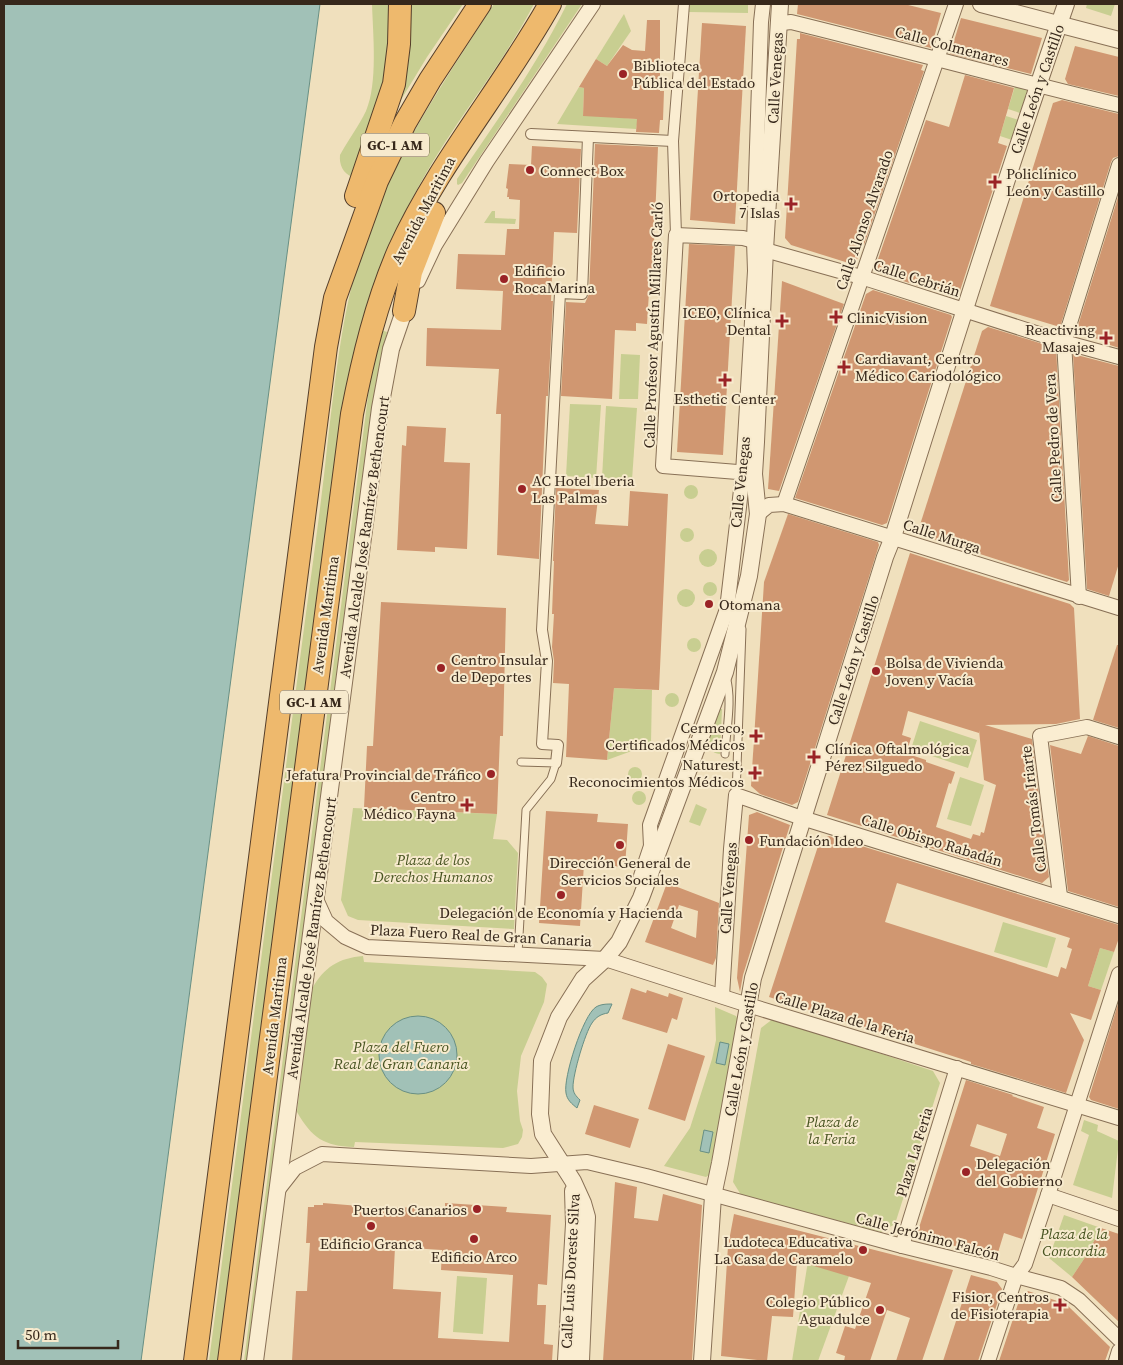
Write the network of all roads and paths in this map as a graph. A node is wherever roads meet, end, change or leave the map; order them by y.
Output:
1 (400, 4) edge
2 (480, 4) edge
3 (550, 4) edge
4 (594, 4) edge
5 (684, 4) edge
6 (763, 4) edge
7 (780, 4) edge
8 (956, 4) edge
9 (981, 4) edge
10 (1066, 4) edge
11 (1059, 25) junction
12 (778, 27) junction
13 (1119, 40) edge
14 (938, 59) junction
15 (506, 77) junction
16 (1037, 86) junction
17 (1119, 105) edge
18 (531, 134) dead end
19 (588, 137) junction
20 (674, 141) junction
21 (1119, 165) edge
22 (676, 235) junction
23 (759, 246) junction
24 (861, 277) junction
25 (335, 298) junction
26 (964, 310) junction
27 (404, 311) junction
28 (1064, 342) junction
29 (1119, 357) edge
30 (749, 473) junction
31 (784, 504) junction
32 (758, 514) junction
33 (893, 537) junction
34 (1079, 597) junction
35 (743, 601) junction
36 (1119, 608) edge
37 (725, 672) junction
38 (741, 695) junction
39 (728, 713) junction
40 (1119, 737) edge
41 (725, 754) dead end
42 (521, 762) dead end
43 (556, 763) junction
44 (736, 795) junction
45 (802, 818) junction
46 (1060, 896) junction
47 (316, 899) junction
48 (1119, 916) edge
49 (619, 942) junction
50 (518, 954) junction
51 (605, 959) junction
52 (1119, 974) edge
53 (722, 996) junction
54 (748, 1005) junction
55 (957, 1068) junction
56 (1076, 1105) junction
57 (1119, 1118) edge
58 (563, 1164) junction
59 (573, 1181) junction
60 (277, 1191) junction
61 (1048, 1195) junction
62 (713, 1196) junction
63 (1119, 1219) edge
64 (902, 1246) junction
65 (1016, 1276) junction
66 (1119, 1339) edge
67 (1119, 1352) edge
68 (195, 1361) edge
69 (229, 1361) edge
70 (255, 1361) edge
71 (566, 1361) edge
72 (581, 1361) edge
73 (702, 1361) edge
74 (988, 1361) edge
75 (1116, 1361) edge

1 - 25 highway
2 - 25 highway, GC-1 AM
3 - 15 highway, Avenida Maritima / GC-1 AM
4 - 27 street, Avenida Alcalde José Ramírez Bethencourt
5 - 20 street, Calle Profesor Agustín Millares Carló
6 - 23 street, Calle Venegas
7 - 12 street, Calle Venegas
8 - 14 street, Calle Alonso Alvarado
9 - 11 street
10 - 11 street, Calle León y Castillo
11 - 13 street
11 - 16 street, Calle León y Castillo
12 - 14 street, Calle Colmenares
12 - 23 street, Calle Venegas
14 - 16 street, Calle Colmenares
14 - 24 street, Calle Alonso Alvarado
15 - 27 highway
15 - 69 highway, Avenida Maritima / GC-1 AM
16 - 17 street, Calle Colmenares
16 - 26 street, Calle León y Castillo
18 - 19 street
19 - 20 street
19 - 43 street
20 - 22 street, Calle Profesor Agustín Millares Carló
21 - 28 street, Calle Pedro de Vera
22 - 23 street, Calle Cebrián
22 - 30 street, Calle Profesor Agustín Millares Carló
23 - 24 street, Calle Cebrián
23 - 30 street, Calle Venegas
24 - 26 street, Calle Cebrián
24 - 31 street, Calle Alonso Alvarado
25 - 68 highway, GC-1 AM
26 - 28 street, Calle Cebrián
26 - 33 street, Calle León y Castillo
27 - 47 street, Avenida Alcalde José Ramírez Bethencourt
28 - 29 street, Calle Cebrián
28 - 34 street, Calle Pedro de Vera
30 - 32 street, Calle Venegas
30 - 49 street, Calle Venegas
31 - 32 street
31 - 33 street, Calle Murga
32 - 35 street, Calle Venegas
33 - 34 street, Calle Murga
33 - 45 street, Calle León y Castillo
34 - 36 street, Calle Murga
35 - 37 street, Calle Venegas
35 - 38 lane, Calle Venegas
37 - 39 lane
37 - 49 street, Calle Venegas
38 - 39 lane
38 - 44 lane, Calle Venegas
39 - 41 lane
40 - 46 street, Calle Tomás Iriarte
42 - 43 lane
43 - 50 lane
44 - 45 street, Calle Obispo Rabadán
44 - 53 street, Calle Venegas
45 - 46 street, Calle Obispo Rabadán
45 - 54 street, Calle León y Castillo
46 - 48 street, Calle Obispo Rabadán
47 - 50 street, Plaza Fuero Real de Gran Canaria
47 - 60 street, Avenida Alcalde José Ramírez Bethencourt
49 - 51 street, Calle Venegas
50 - 51 street, Plaza Fuero Real de Gran Canaria
51 - 53 street, Calle Plaza de la Feria
51 - 58 street, Calle Venegas
52 - 56 street
53 - 54 street, Calle Plaza de la Feria
54 - 55 street, Calle Plaza de la Feria
54 - 62 street, Calle León y Castillo
55 - 56 street, Calle Plaza de la Feria
55 - 64 street, Plaza La Feria
56 - 57 street, Calle Plaza de la Feria
56 - 61 street
58 - 59 street, Calle Luis Doreste Silva
58 - 60 street
58 - 62 street
59 - 71 street, Calle Luis Doreste Silva
59 - 72 street, Calle Luis Doreste Silva
60 - 70 street, Avenida Alcalde José Ramírez Bethencourt
61 - 63 street
61 - 65 street
62 - 64 street, Calle Jerónimo Falcón
62 - 73 street, Calle León y Castillo
64 - 65 street, Calle Jerónimo Falcón
65 - 66 street, Calle Jerónimo Falcón
65 - 74 street
67 - 75 street

